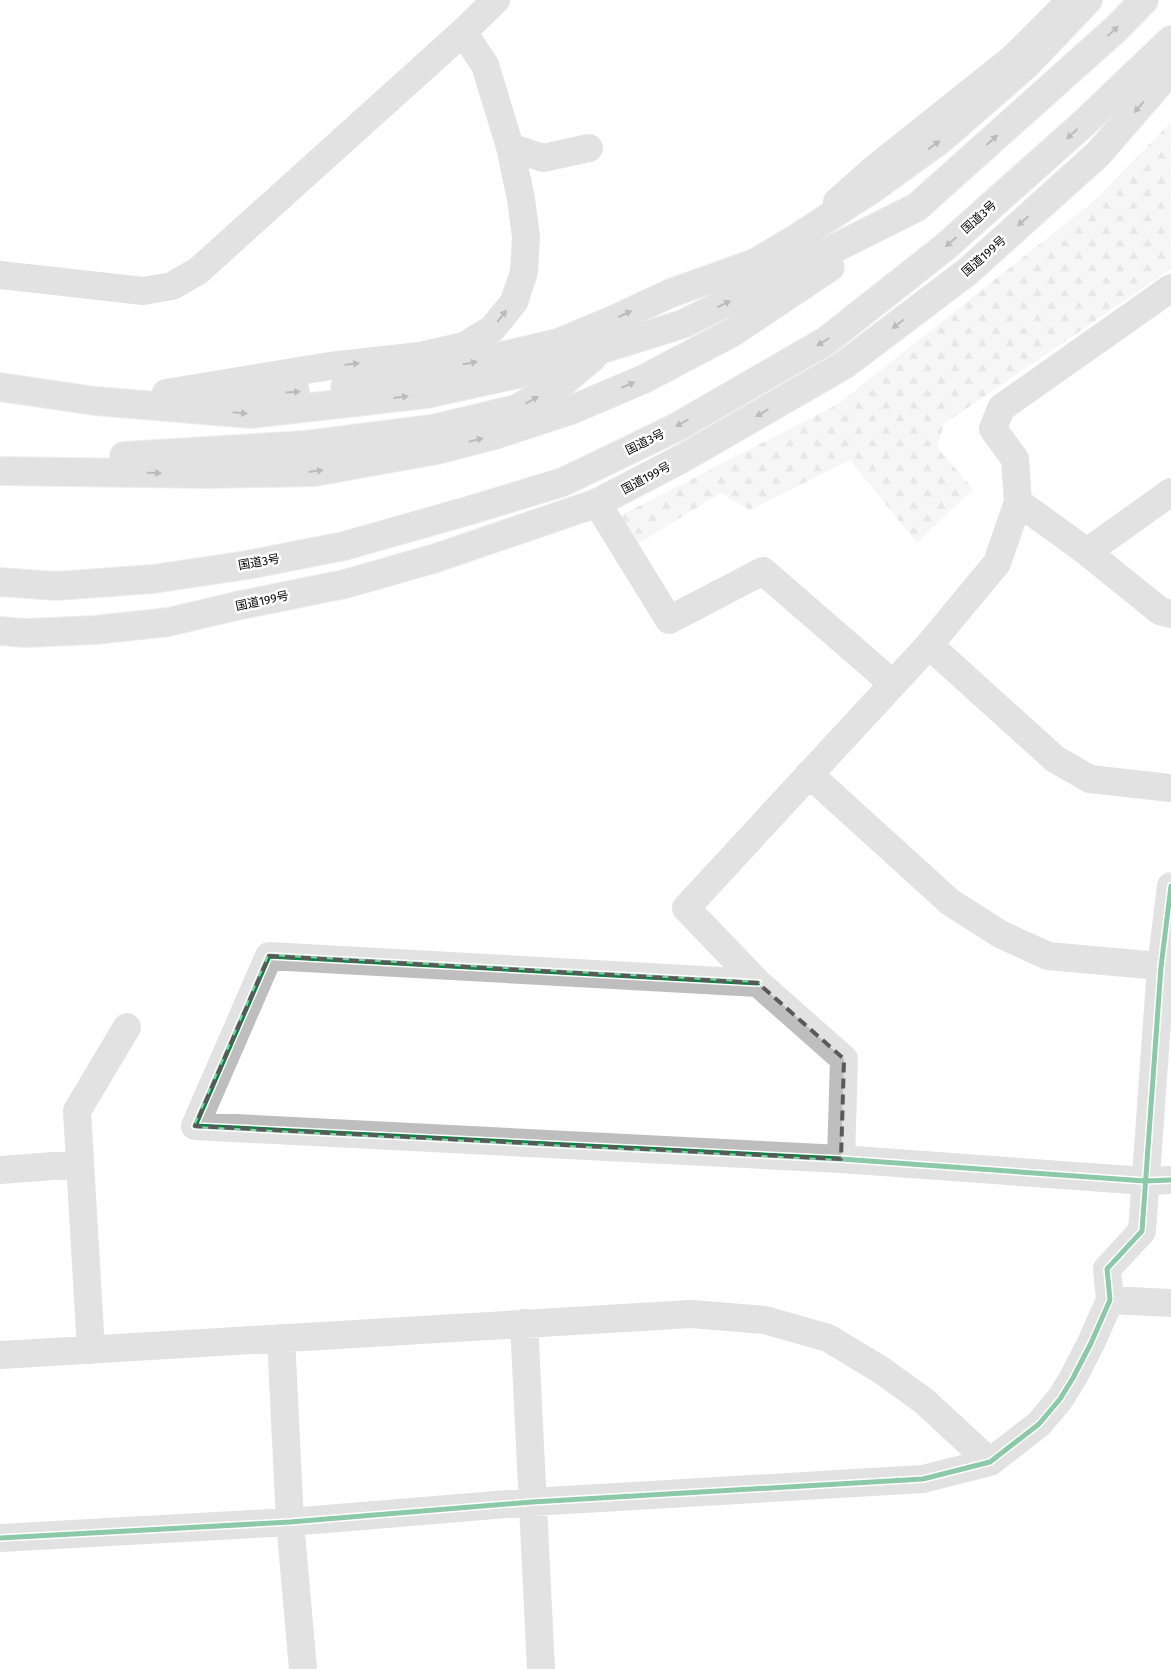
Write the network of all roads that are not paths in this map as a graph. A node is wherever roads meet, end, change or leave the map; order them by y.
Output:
1 (496, 0) edge
2 (1070, 0) edge
3 (1088, 0) edge
4 (1144, 0) edge
5 (463, 32) junction
6 (1171, 40) edge
7 (1171, 70) edge
8 (510, 148) junction
9 (589, 148) dead end
10 (917, 207) junction
11 (797, 238) junction
12 (755, 263) junction
13 (0, 275) edge
14 (1171, 288) edge
15 (606, 347) junction
16 (0, 379) edge
17 (0, 386) edge
18 (166, 393) junction
19 (0, 464) edge
20 (0, 471) edge
21 (1171, 492) edge
22 (1018, 502) junction
23 (597, 504) junction
24 (1087, 552) junction
25 (0, 582) edge
26 (1171, 614) edge
27 (0, 632) edge
28 (929, 645) junction
29 (892, 683) junction
30 (809, 774) junction
31 (1171, 788) edge
32 (1171, 886) edge
33 (1166, 967) edge
34 (758, 983) junction
35 (127, 1027) dead end
36 (841, 1159) junction
37 (80, 1164) junction
38 (0, 1170) edge
39 (1158, 1181) edge
40 (1110, 1300) junction
41 (1171, 1303) edge
42 (524, 1324) junction
43 (281, 1338) junction
44 (91, 1350) junction
45 (0, 1355) edge
46 (990, 1462) junction
47 (532, 1502) junction
48 (290, 1522) junction
49 (0, 1538) edge
50 (303, 1669) edge
51 (541, 1669) edge

1 - 5 main road
2 - 11 main road
11 -> 3 main road
10 -> 4 main road
5 - 8 main road
5 - 13 main road
6 -> 25 main road, 国道3号
7 -> 23 main road, 国道199号
8 - 9 main road
18 -> 8 main road
15 -> 10 main road
20 -> 10 main road
11 - 12 main road
12 - 15 main road
18 -> 12 main road
14 - 22 main road
17 -> 15 main road
19 -> 15 main road
16 - 18 main road
21 - 24 main road
22 - 24 main road
22 - 28 main road
23 - 27 main road, 国道199号
23 - 29 main road
24 - 26 main road
28 - 29 main road
28 - 31 main road
29 - 30 main road
30 - 33 main road
30 - 34 main road
32 - 33 main road
33 - 39 main road
34 - 36 main road
34 - 36 main road
35 - 37 main road
36 - 39 main road
37 - 38 main road
37 - 44 main road
39 - 40 main road
40 - 41 main road
40 - 46 main road
42 - 43 main road
42 - 46 main road
42 - 47 main road
43 - 44 main road
43 - 48 main road
44 - 45 main road
46 - 47 main road
47 - 48 main road
47 - 51 main road
48 - 49 main road
48 - 50 main road

